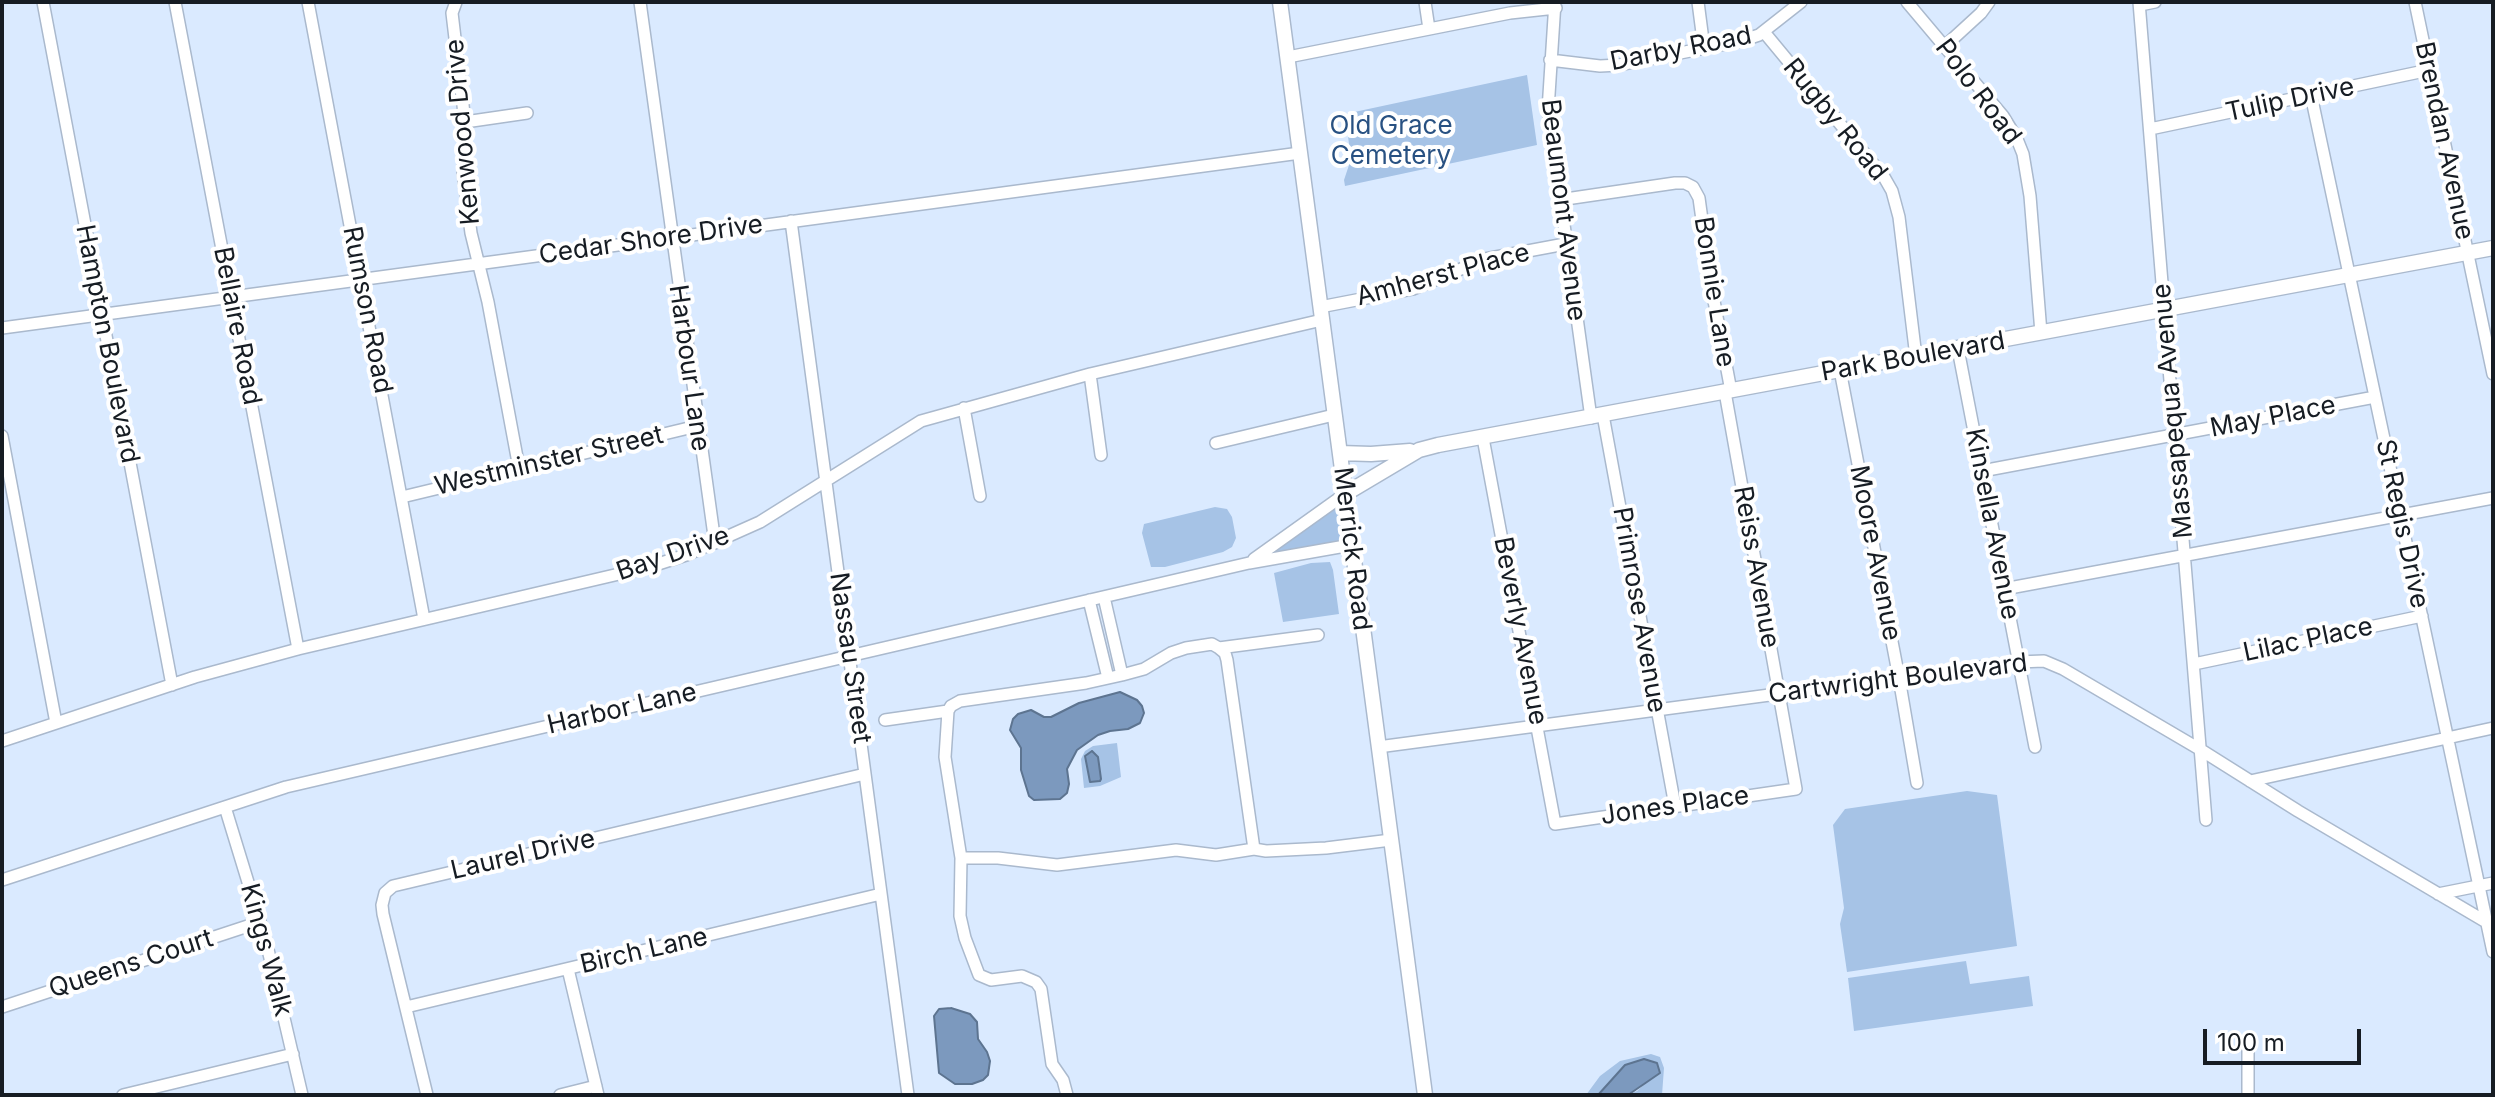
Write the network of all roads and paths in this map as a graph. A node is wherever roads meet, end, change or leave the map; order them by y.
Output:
1 (43, 2) edge
2 (175, 2) edge
3 (308, 2) edge
4 (456, 2) edge
5 (640, 2) edge
6 (1280, 2) edge
7 (1425, 2) edge
8 (1698, 2) edge
9 (1801, 2) edge
10 (1907, 2) edge
11 (1989, 2) edge
12 (2155, 2) edge
13 (2415, 2) edge
14 (2140, 4) edge
15 (1556, 5) edge
16 (1429, 29) junction
17 (1764, 32) junction
18 (1945, 46) junction
19 (1704, 48) junction
20 (1288, 57) junction
21 (1550, 60) junction
22 (2429, 70) junction
23 (2311, 95) junction
24 (527, 113) dead end
25 (465, 122) junction
26 (2150, 129) junction
27 (1300, 153) junction
28 (1559, 200) junction
29 (791, 221) junction
30 (671, 237) junction
31 (1565, 244) junction
32 (2493, 248) edge
33 (2468, 253) junction
34 (479, 263) junction
35 (2349, 275) junction
36 (361, 278) junction
37 (231, 296) junction
38 (2165, 310) junction
39 (1321, 313) junction
40 (102, 314) junction
41 (2, 328) edge
42 (2041, 333) junction
43 (1958, 349) junction
44 (1916, 357) junction
45 (1840, 370) junction
46 (1090, 374) junction
47 (2493, 374) edge
48 (1728, 391) junction
49 (2375, 397) junction
50 (964, 408) junction
51 (1334, 415) junction
52 (1597, 416) junction
53 (697, 426) junction
54 (2175, 435) junction
55 (2, 436) edge
56 (1483, 438) junction
57 (1216, 443) dead end
58 (1419, 450) junction
59 (1340, 453) junction
60 (1101, 455) dead end
61 (519, 468) junction
62 (1982, 471) junction
63 (826, 479) junction
64 (1345, 494) junction
65 (980, 496) dead end
66 (402, 497) junction
67 (2493, 498) edge
68 (2400, 515) junction
69 (715, 543) junction
70 (1351, 545) junction
71 (2185, 556) junction
72 (1249, 563) junction
73 (2004, 589) junction
74 (1104, 597) junction
75 (1089, 600) junction
76 (2422, 616) junction
77 (424, 619) junction
78 (1318, 635) dead end
79 (1219, 648) junction
80 (298, 649) junction
81 (849, 655) junction
82 (2018, 662) junction
83 (2194, 664) junction
84 (1122, 675) junction
85 (1108, 678) junction
86 (1899, 678) junction
87 (172, 685) junction
88 (1779, 695) junction
89 (948, 711) junction
90 (1658, 711) junction
91 (885, 720) dead end
92 (56, 723) junction
93 (1538, 727) junction
94 (2493, 728) edge
95 (2447, 737) junction
96 (2, 741) edge
97 (1378, 747) junction
98 (2035, 747) dead end
99 (2201, 750) junction
100 (865, 774) junction
101 (2250, 781) junction
102 (1917, 783) dead end
103 (1796, 789) joint
104 (1675, 806) junction
105 (225, 807) junction
106 (2206, 820) dead end
107 (1555, 824) joint
108 (1391, 840) junction
109 (1254, 849) junction
110 (961, 858) junction
111 (2, 880) edge
112 (2493, 883) edge
113 (2479, 886) junction
114 (881, 894) junction
115 (2438, 894) junction
116 (260, 922) junction
117 (2490, 924) edge
118 (2493, 952) edge
119 (568, 969) junction
120 (2, 1007) edge
121 (406, 1007) junction
122 (2248, 1042) dead end
123 (293, 1054) junction
124 (597, 1091) edge
125 (123, 1095) edge
126 (302, 1095) edge
127 (427, 1095) edge
128 (560, 1095) edge
129 (908, 1095) edge
130 (1067, 1095) edge
131 (1425, 1095) edge
132 (2248, 1095) edge

1 - 40 street, Hampton Boulevard
2 - 37 street, Bellaire Road
3 - 36 street, Rumson Road
4 - 25 street, Kenwood Drive
5 - 30 street, Harbour Lane
6 - 20 main road, Merrick Road
7 - 16 street
8 - 19 street
9 - 17 street, Darby Road
10 - 18 street, Polo Road
11 - 18 street
12 - 14 street
13 - 22 street, Brendan Avenue
14 - 26 street, Massapequa Avenue
15 - 16 street
15 - 21 street, Beaumont Avenue
16 - 20 street
17 - 19 street, Darby Road
17 - 44 street, Rugby Road
18 - 42 street, Polo Road
19 - 21 street, Darby Road
20 - 27 main road, Merrick Road
21 - 28 street, Beaumont Avenue
22 - 23 street, Tulip Drive
22 - 33 street, Brendan Avenue
23 - 26 street, Tulip Drive
23 - 35 street, St Regis Drive
24 - 25 street
25 - 34 street, Kenwood Drive
26 - 38 street, Massapequa Avenue
27 - 29 street, Cedar Shore Drive
27 - 39 main road, Merrick Road
28 - 31 street, Beaumont Avenue
28 - 48 street, Bonnie Lane
29 - 30 street, Cedar Shore Drive
29 - 63 street, Nassau Street
30 - 34 street, Cedar Shore Drive
30 - 53 street, Harbour Lane
31 - 39 street, Amherst Place
31 - 52 street, Beaumont Avenue
32 - 33 main road, Park Boulevard
33 - 35 main road, Park Boulevard
33 - 47 street, Brendan Avenue
34 - 36 street, Cedar Shore Drive
34 - 61 street, Kenwood Drive
35 - 38 main road, Park Boulevard
35 - 49 street, St Regis Drive
36 - 37 street, Cedar Shore Drive
36 - 66 street, Rumson Road
37 - 40 street, Cedar Shore Drive
37 - 80 street, Bellaire Road
38 - 42 main road, Park Boulevard
38 - 54 street, Massapequa Avenue
39 - 46 street, Bay Drive
39 - 51 main road, Merrick Road
40 - 41 street, Cedar Shore Drive
40 - 87 street, Hampton Boulevard
42 - 43 main road, Park Boulevard
43 - 44 main road, Park Boulevard
43 - 62 street, Kinsella Avenue
44 - 45 main road, Park Boulevard
45 - 48 main road, Park Boulevard
45 - 86 street, Moore Avenue
46 - 50 street, Bay Drive
46 - 60 street
48 - 52 main road, Park Boulevard
48 - 88 street, Reiss Avenue
49 - 54 street, May Place
49 - 68 street, St Regis Drive
50 - 63 street, Bay Drive
50 - 65 street
51 - 57 street
51 - 59 main road, Merrick Road
52 - 56 main road, Park Boulevard
52 - 90 street, Primrose Avenue
53 - 61 street, Westminster Street
53 - 69 street, Harbour Lane
54 - 62 street, May Place
54 - 71 street, Massapequa Avenue
55 - 92 street
56 - 58 main road, Park Boulevard
56 - 93 street, Beverly Avenue
58 - 59 main road
58 - 64 main road, Park Boulevard
59 - 64 main road, Merrick Road
61 - 66 street, Westminster Street
62 - 73 street, Kinsella Avenue
63 - 69 street, Bay Drive
63 - 81 street, Nassau Street
64 - 70 main road, Merrick Road
64 - 72 street, Harbor Lane
66 - 77 street, Rumson Road
67 - 68 street
68 - 71 street
68 - 76 street, St Regis Drive
69 - 77 street, Bay Drive
70 - 72 street, Harbor Lane
70 - 97 main road, Merrick Road
71 - 73 street
71 - 83 street, Massapequa Avenue
72 - 74 street, Harbor Lane
73 - 82 street, Kinsella Avenue
74 - 75 street, Harbor Lane
74 - 84 street
75 - 81 street, Harbor Lane
75 - 85 street
76 - 83 street, Lilac Place
76 - 95 street, St Regis Drive
77 - 80 street, Bay Drive
78 - 79 street
79 - 84 street
79 - 109 street
80 - 87 street, Bay Drive
81 - 100 street, Nassau Street
81 - 105 street, Harbor Lane
82 - 86 street, Cartwright Boulevard
82 - 98 street, Kinsella Avenue
82 - 99 street, Cartwright Boulevard
83 - 99 street, Massapequa Avenue
84 - 85 street
85 - 89 street
86 - 88 street, Cartwright Boulevard
86 - 102 street, Moore Avenue
87 - 92 street, Bay Drive
88 - 90 street, Cartwright Boulevard
88 - 103 street, Reiss Avenue
89 - 91 street
89 - 110 street
90 - 93 street, Cartwright Boulevard
90 - 104 street, Primrose Avenue
92 - 96 street, Bay Drive
93 - 97 street, Cartwright Boulevard
93 - 107 street, Beverly Avenue
94 - 95 street
95 - 101 street
95 - 113 street, St Regis Drive
97 - 108 main road, Merrick Road
99 - 101 street, Cartwright Boulevard
99 - 106 street, Massapequa Avenue
100 - 114 street, Nassau Street
100 - 121 street, Laurel Drive
101 - 115 street, Cartwright Boulevard
103 - 104 street, Jones Place
104 - 107 street, Jones Place
105 - 111 street, Harbor Lane
105 - 116 street, Kings Walk
108 - 109 street
108 - 131 main road, Merrick Road
109 - 110 street
110 - 130 street
112 - 113 street
113 - 115 street
113 - 117 street, St Regis Drive
114 - 119 street, Birch Lane
114 - 129 street, Nassau Street
115 - 117 street, Cartwright Boulevard
116 - 120 street, Queens Court
116 - 123 street, Kings Walk
117 - 118 street, St Regis Drive
119 - 121 street, Birch Lane
119 - 124 street
121 - 127 street, Laurel Drive
122 - 132 street
123 - 125 street
123 - 126 street, Kings Walk
124 - 128 street

